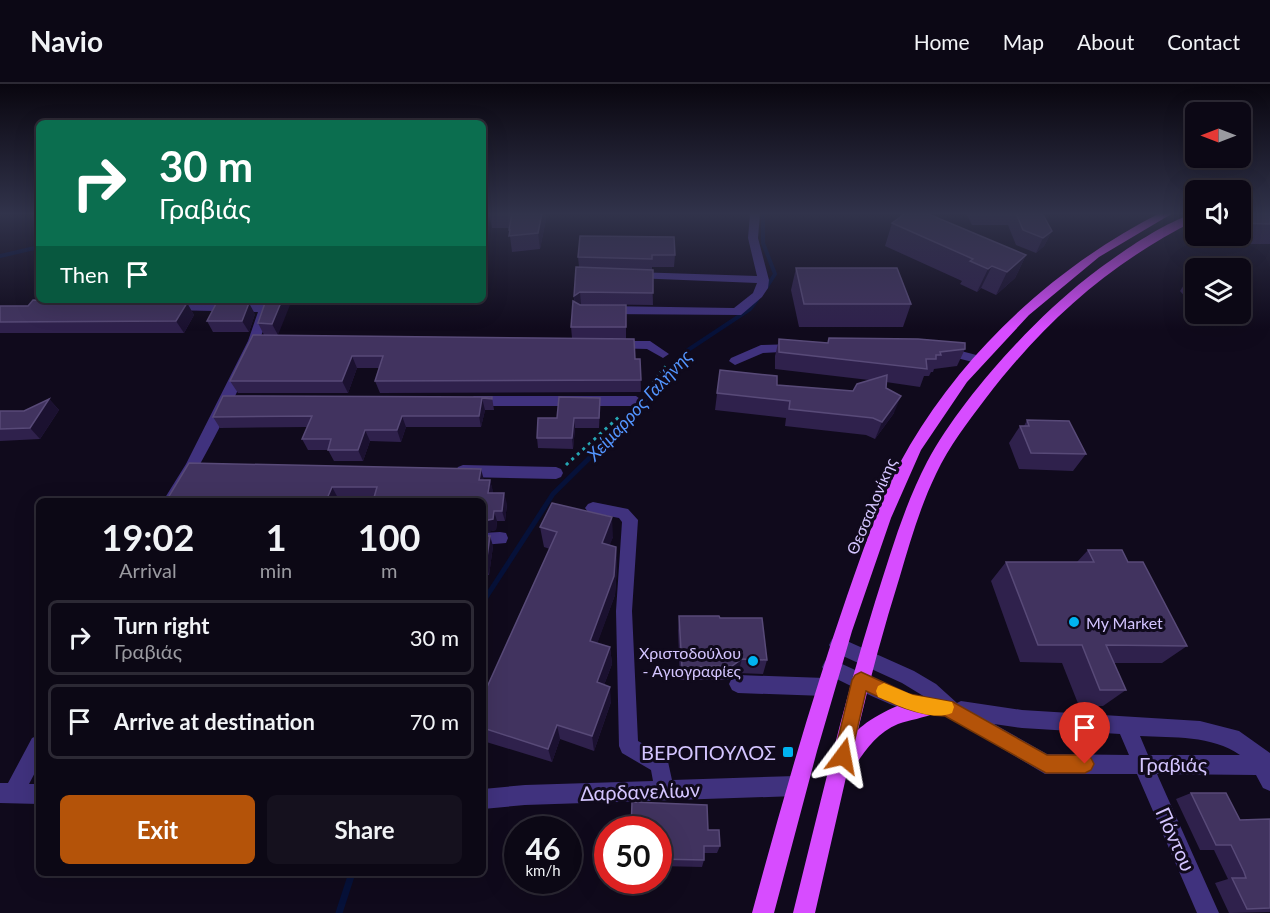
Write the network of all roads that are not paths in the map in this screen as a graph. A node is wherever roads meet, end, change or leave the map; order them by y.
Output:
1 (756, 252) edge
2 (1104, 252) edge
3 (1132, 252) edge
4 (623, 275) edge
5 (763, 280) junction
6 (267, 304) edge
7 (160, 306) edge
8 (592, 310) edge
9 (604, 345) edge
10 (812, 348) edge
11 (934, 350) edge
12 (663, 354) road end
13 (980, 360) junction
14 (735, 361) dead end
15 (223, 400) junction
16 (246, 400) edge
17 (459, 401) edge
18 (636, 401) road end
19 (450, 471) edge
20 (556, 473) road end
21 (173, 498) edge
22 (593, 508) dead end
23 (486, 538) edge
24 (500, 538) dead end
25 (838, 645) junction
26 (866, 658) junction
27 (831, 667) junction
28 (861, 680) junction
29 (738, 684) dead end
30 (825, 687) junction
31 (938, 707) junction
32 (1126, 726) junction
33 (36, 750) edge
34 (1143, 764) junction
35 (1268, 769) edge
36 (838, 776) junction
37 (796, 786) junction
38 (664, 791) junction
39 (7, 793) edge
40 (36, 794) edge
41 (486, 799) edge
42 (763, 913) edge
43 (804, 913) edge
44 (1208, 913) edge

1 - 5 street
2 - 13 main road, Θεσσαλονίκης
3 - 26 main road
4 - 5 street
5 - 8 street
6 - 7 street
6 - 15 street
9 - 12 street
10 - 14 street
11 - 13 street
13 - 25 main road, Θεσσαλονίκης
15 - 16 street
15 - 21 street
17 - 18 street
19 - 20 street
22 - 38 street
23 - 24 street
25 - 26 street, Γραβιάς
25 - 27 main road, Θεσσαλονίκης
26 - 28 main road
26 - 31 street, Γραβιάς
27 - 28 street, Γραβιάς
27 - 30 main road, Θεσσαλονίκης
28 - 31 street, Γραβιάς
28 - 36 main road
29 - 30 street
30 - 37 main road, Θεσσαλονίκης
31 - 32 street
31 - 34 street, Γραβιάς
31 - 36 main road
32 - 34 street, Πόντου
32 - 35 street
33 - 39 street
34 - 35 street, Γραβιάς
34 - 44 street, Πόντου
36 - 43 main road
37 - 38 street, Δαρδανελίων
37 - 42 main road, Θεσσαλονίκης
38 - 41 street, Δαρδανελίων
39 - 40 street

